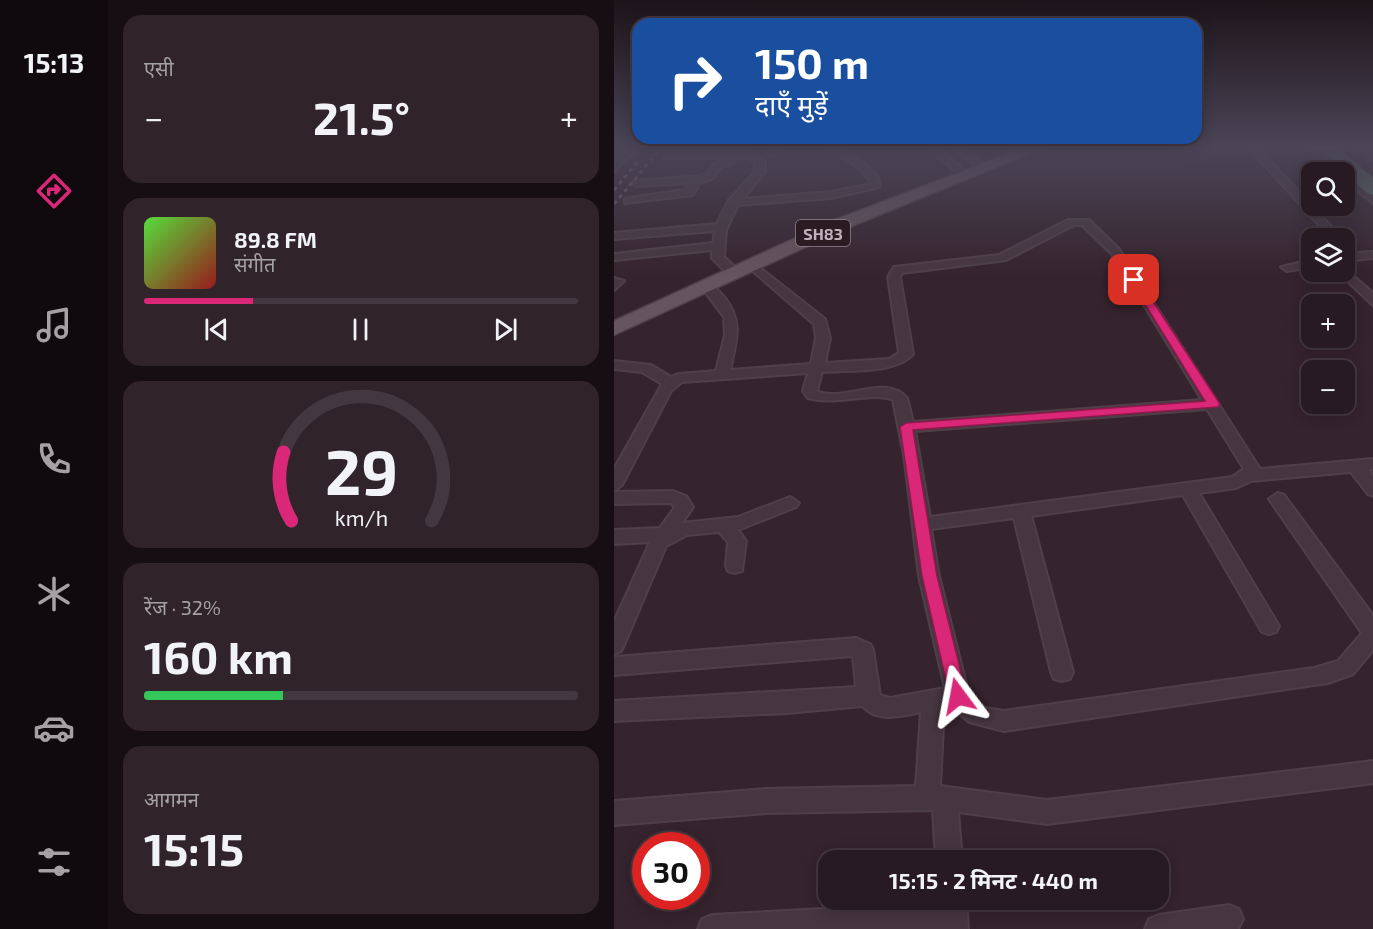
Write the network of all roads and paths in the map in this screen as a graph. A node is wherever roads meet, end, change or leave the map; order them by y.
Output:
1 (690, 191) edge
2 (743, 191) edge
3 (851, 191) edge
4 (924, 191) edge
5 (1293, 191) edge
6 (629, 201) dead end
7 (733, 202) junction
8 (722, 227) junction
9 (1328, 228) edge
10 (614, 236) edge
11 (718, 246) junction
12 (1373, 255) edge
13 (1355, 256) edge
14 (614, 257) edge
15 (1301, 265) edge
16 (1287, 267) dead end
17 (743, 269) junction
18 (1354, 282) edge
19 (706, 285) junction
20 (1373, 302) edge
21 (614, 329) edge
22 (614, 365) edge
23 (816, 367) junction
24 (722, 374) junction
25 (671, 382) junction
26 (1213, 404) junction
27 (906, 427) junction
28 (1373, 464) edge
29 (1356, 466) junction
30 (1248, 476) junction
31 (614, 485) edge
32 (1188, 488) junction
33 (1373, 490) edge
34 (614, 498) edge
35 (1278, 499) dead end
36 (790, 503) dead end
37 (1021, 510) junction
38 (922, 524) junction
39 (724, 525) junction
40 (667, 534) junction
41 (614, 537) edge
42 (735, 566) dead end
43 (1269, 626) dead end
44 (614, 645) edge
45 (614, 666) edge
46 (1062, 672) dead end
47 (868, 696) junction
48 (958, 696) junction
49 (933, 701) junction
50 (614, 711) edge
51 (1373, 772) edge
52 (936, 798) junction
53 (614, 813) edge
54 (947, 850) edge
55 (953, 915) edge
56 (1229, 919) dead end
57 (712, 929) edge
58 (1159, 929) edge

1 - 6 street
2 - 7 street
3 - 7 street
4 - 17 main road, SH83
5 - 9 street
7 - 8 street
8 - 10 street
8 - 11 street
11 - 14 street
11 - 17 street
12 - 13 street
15 - 16 street
17 - 19 main road, SH83
17 - 23 street
18 - 20 street
19 - 21 main road, SH83
19 - 24 street
22 - 25 street
23 - 24 street
23 - 26 street
23 - 27 street
24 - 25 street
25 - 31 street
26 - 27 street
26 - 30 street
27 - 38 street
28 - 29 street
29 - 30 street
29 - 33 street
30 - 32 street
32 - 37 street
32 - 43 street
34 - 40 street
35 - 48 street
36 - 39 street
37 - 38 street
37 - 46 street
38 - 48 street
39 - 40 street
39 - 42 street
40 - 41 street
40 - 44 street
45 - 47 street
47 - 49 street
47 - 50 street
48 - 49 street
49 - 52 street
51 - 52 street
52 - 53 street
52 - 54 street
55 - 57 street
56 - 58 street

